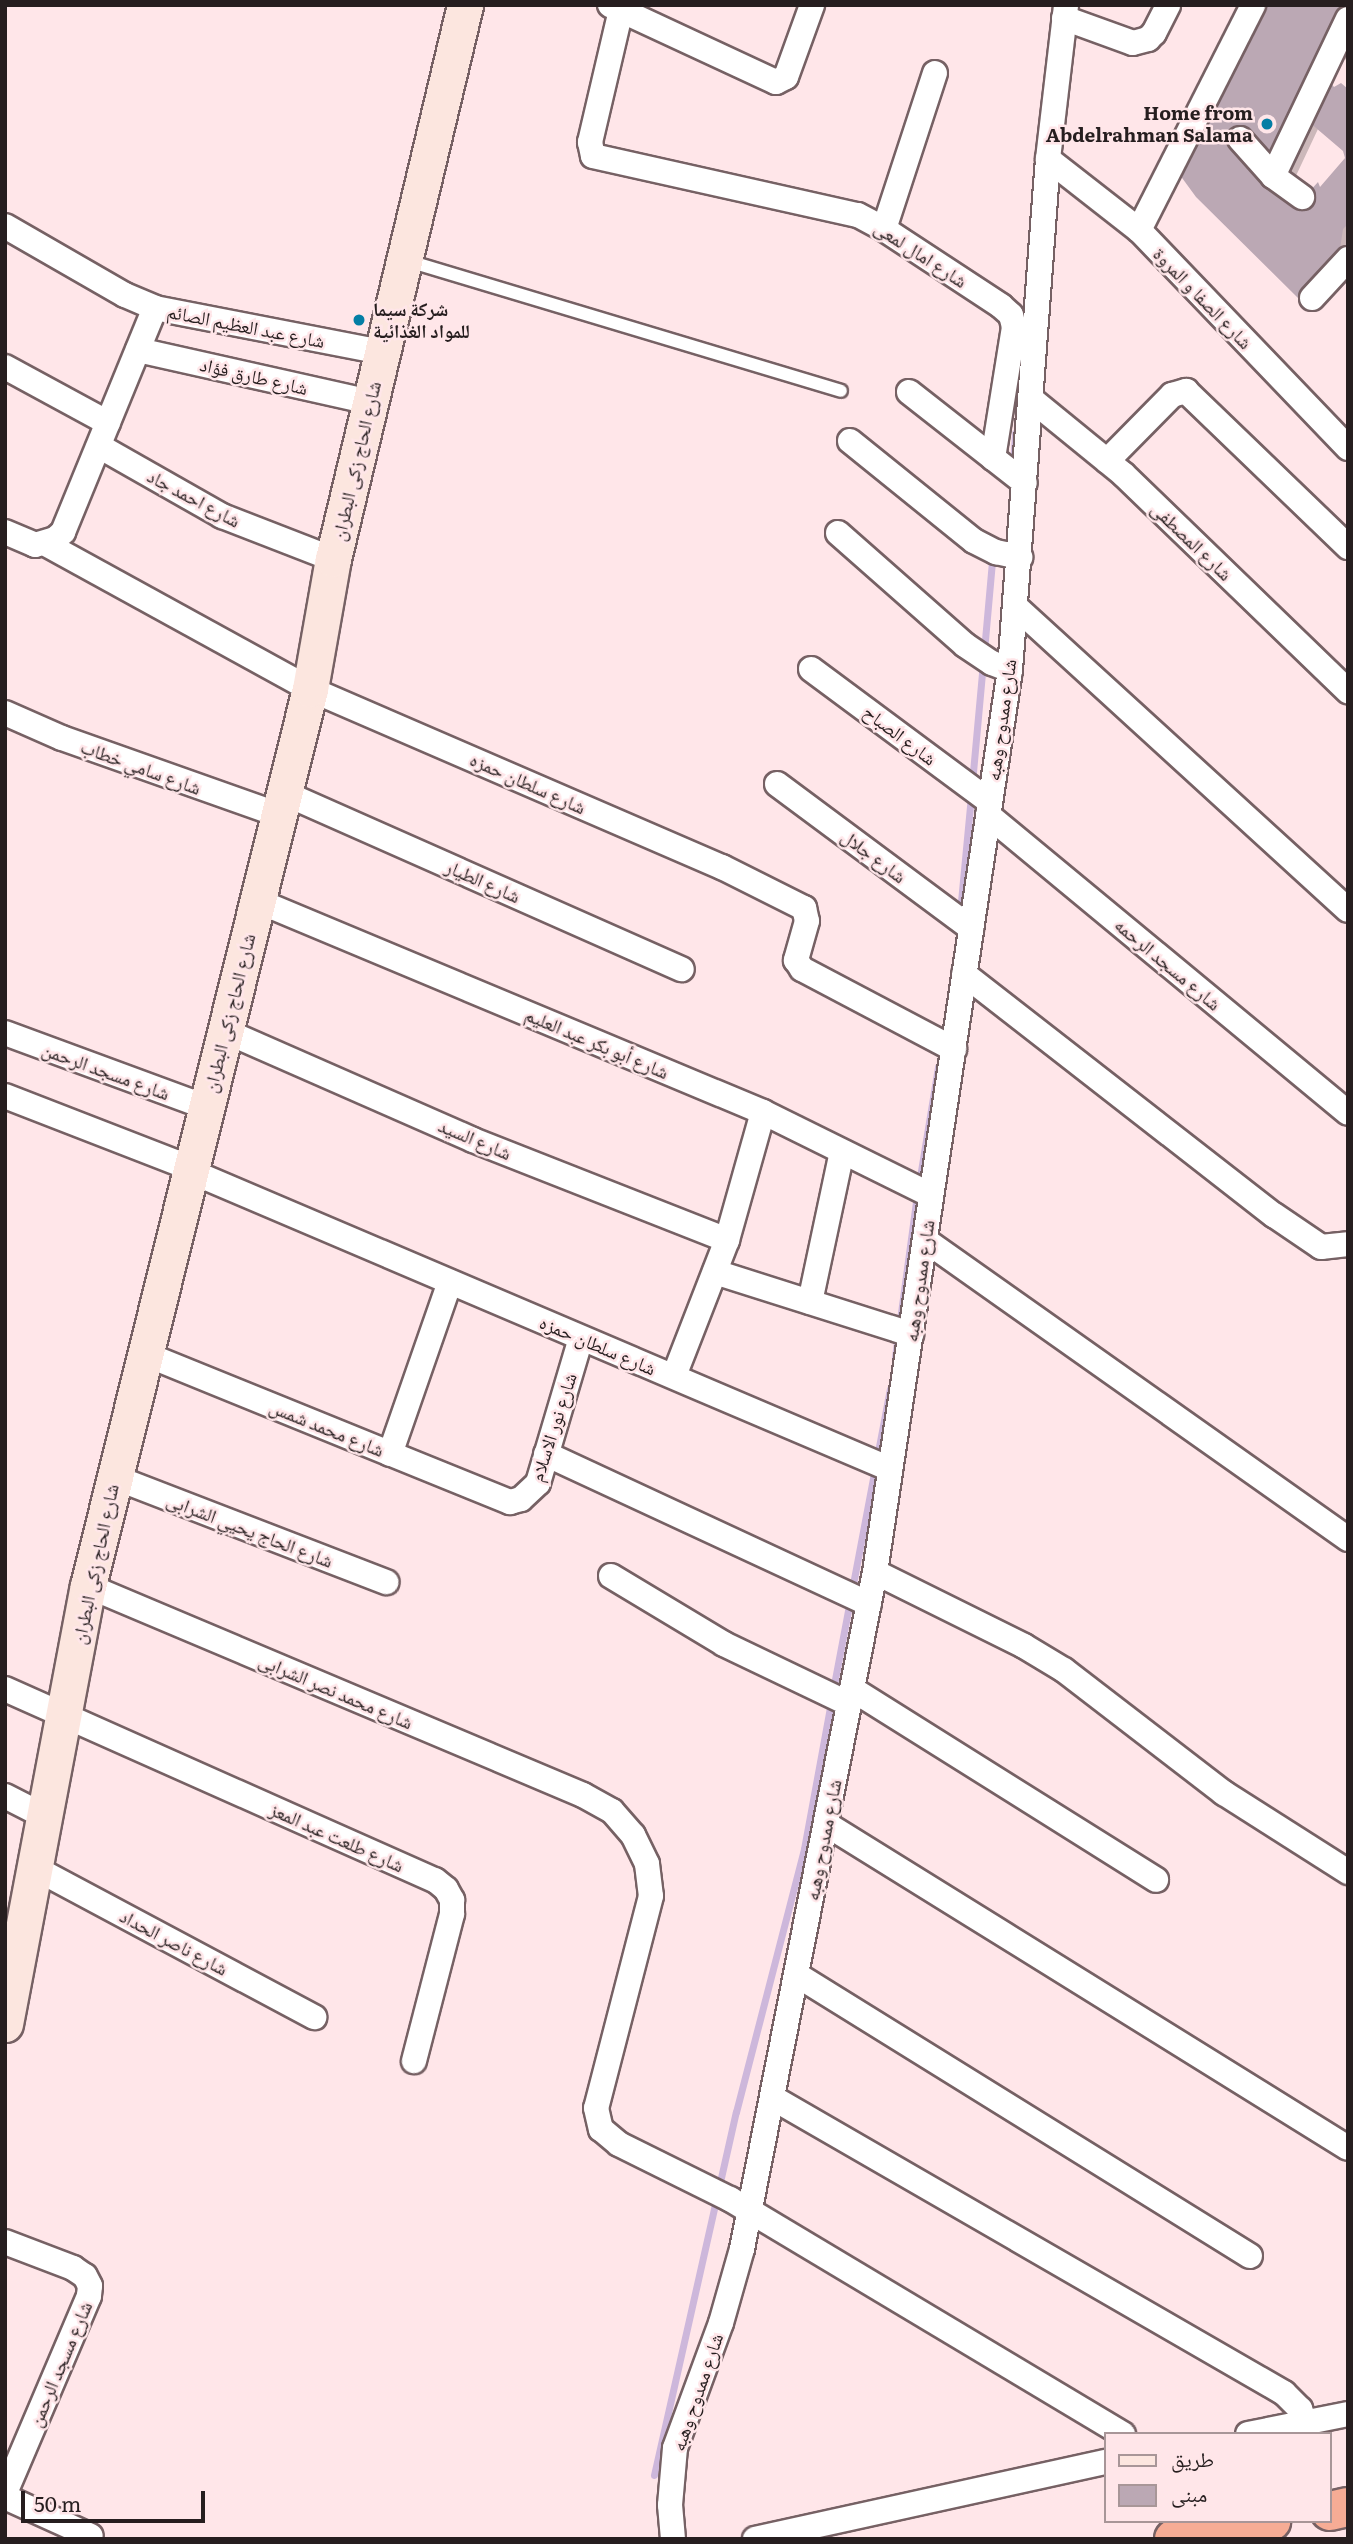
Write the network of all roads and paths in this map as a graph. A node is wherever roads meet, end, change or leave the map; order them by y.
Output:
1 (465, 5) edge
2 (812, 5) edge
3 (1168, 5) edge
4 (1253, 5) edge
5 (615, 8) edge
6 (1065, 11) edge
7 (1348, 19) edge
8 (935, 73) dead end
9 (1240, 139) dead end
10 (1048, 159) junction
11 (1273, 176) junction
12 (1302, 197) dead end
13 (5, 226) edge
14 (884, 229) junction
15 (1139, 230) junction
16 (1348, 259) edge
17 (404, 260) junction
18 (1312, 298) dead end
19 (155, 309) junction
20 (138, 350) junction
21 (382, 352) junction
22 (5, 366) edge
23 (841, 391) dead end
24 (909, 392) dead end
25 (1031, 399) junction
26 (370, 402) junction
27 (103, 434) junction
28 (850, 441) dead end
29 (1348, 448) edge
30 (993, 458) junction
31 (1108, 461) junction
32 (1025, 483) junction
33 (838, 533) dead end
34 (25, 540) edge
35 (1348, 547) edge
36 (1020, 557) junction
37 (333, 559) junction
38 (1015, 606) junction
39 (1001, 666) junction
40 (811, 669) dead end
41 (310, 688) junction
42 (1348, 691) edge
43 (5, 713) edge
44 (777, 784) dead end
45 (986, 803) junction
46 (281, 804) junction
47 (257, 901) junction
48 (1348, 910) edge
49 (968, 926) junction
50 (682, 969) dead end
51 (964, 974) junction
52 (225, 1031) junction
53 (6, 1036) edge
54 (954, 1049) junction
55 (5, 1096) edge
56 (206, 1107) junction
57 (764, 1112) junction
58 (1348, 1113) edge
59 (842, 1152) junction
60 (191, 1169) junction
61 (922, 1191) junction
62 (727, 1240) junction
63 (925, 1240) junction
64 (1348, 1244) edge
65 (715, 1272) junction
66 (450, 1282) junction
67 (810, 1302) junction
68 (901, 1331) junction
69 (581, 1338) junction
70 (145, 1354) junction
71 (674, 1376) junction
72 (390, 1454) junction
73 (546, 1454) junction
74 (879, 1465) junction
75 (114, 1477) junction
76 (510, 1502) joint
77 (1348, 1539) edge
78 (875, 1572) junction
79 (611, 1576) dead end
80 (386, 1582) dead end
81 (89, 1586) junction
82 (856, 1598) junction
83 (5, 1689) edge
84 (840, 1696) junction
85 (65, 1717) junction
86 (5, 1796) edge
87 (44, 1816) junction
88 (826, 1824) junction
89 (33, 1867) junction
90 (1348, 1872) edge
91 (1156, 1880) dead end
92 (797, 1975) junction
93 (314, 2017) dead end
94 (5, 2024) edge
95 (414, 2061) dead end
96 (773, 2098) junction
97 (1348, 2148) edge
98 (740, 2205) junction
99 (5, 2242) edge
100 (1250, 2256) dead end
101 (1348, 2414) edge
102 (1305, 2423) junction
103 (1120, 2432) edge
104 (1258, 2432) edge
105 (1104, 2462) edge
106 (5, 2495) edge
107 (1260, 2523) edge
108 (90, 2536) dead end
109 (673, 2539) edge
110 (755, 2539) edge
111 (1174, 2539) edge

1 - 17 street, شارع الحاج زكى البطران
2 - 5 street
3 - 6 street
4 - 15 street
5 - 14 street, شارع امال لمعى
6 - 10 street, شارع ممدوح وهبه
7 - 11 street
8 - 14 street
9 - 11 street
10 - 15 street, شارع الصفا و المروة
10 - 25 street, شارع ممدوح وهبه
11 - 12 street
13 - 19 street, شارع عبد العظيم الصائم
14 - 30 street, شارع امال لمعى
15 - 29 street, شارع الصفا و المروة
16 - 18 street
17 - 21 street, شارع الحاج زكى البطران
17 - 23 lane
19 - 20 street
19 - 21 street, شارع عبد العظيم الصائم
20 - 26 street, شارع طارق فؤاد
20 - 27 street
21 - 26 street, شارع الحاج زكى البطران
22 - 27 street, شارع احمد جاد
24 - 30 street
25 - 31 street, شارع المصطفى
25 - 32 street, شارع ممدوح وهبه
26 - 37 street, شارع الحاج زكى البطران
27 - 34 street
27 - 37 street, شارع احمد جاد
28 - 36 street
30 - 32 street
31 - 35 street
31 - 42 street, شارع المصطفى
32 - 36 street, شارع ممدوح وهبه
33 - 39 street
34 - 41 street, شارع سلطان حمزه
36 - 38 street, شارع ممدوح وهبه
37 - 41 street, شارع الحاج زكى البطران
38 - 39 street, شارع ممدوح وهبه
38 - 48 street
39 - 45 street, شارع ممدوح وهبه
40 - 45 street, شارع الصباح
41 - 46 street, شارع الحاج زكى البطران
41 - 54 street, شارع سلطان حمزه
43 - 46 street, شارع سامي خطاب
44 - 49 street, شارع جلال
45 - 49 street, شارع ممدوح وهبه
45 - 58 street, شارع مسجد الرحمه
46 - 47 street, شارع الحاج زكى البطران
46 - 50 street, شارع الطيار
47 - 52 street, شارع الحاج زكى البطران
47 - 57 street, شارع أبو بكر عبد العليم
49 - 51 street, شارع ممدوح وهبه
51 - 54 street, شارع ممدوح وهبه
51 - 64 street
52 - 56 street, شارع الحاج زكى البطران
52 - 62 street, شارع السيد
53 - 56 street, شارع مسجد الرحمن
54 - 61 street, شارع ممدوح وهبه
55 - 60 street, شارع سلطان حمزه
56 - 60 street, شارع الحاج زكى البطران
57 - 59 street, شارع أبو بكر عبد العليم
57 - 62 street
59 - 61 street, شارع أبو بكر عبد العليم
59 - 67 street
60 - 66 street, شارع سلطان حمزه
60 - 70 street, شارع الحاج زكى البطران
61 - 63 street, شارع ممدوح وهبه
62 - 65 street
63 - 68 street, شارع ممدوح وهبه
63 - 77 street
65 - 67 street
65 - 71 street
66 - 69 street, شارع سلطان حمزه
66 - 72 street
67 - 68 street
68 - 74 street, شارع ممدوح وهبه
69 - 71 street, شارع سلطان حمزه
69 - 73 street, شارع نور الاسلام
70 - 72 street, شارع محمد شمس
70 - 75 street, شارع الحاج زكى البطران
71 - 74 street, شارع سلطان حمزه
72 - 76 street, شارع محمد شمس
73 - 76 street, شارع نور الاسلام
73 - 82 street
74 - 78 street, شارع ممدوح وهبه
75 - 80 street, شارع الحاج يحيي الشرابى
75 - 81 street, شارع الحاج زكى البطران
78 - 82 street, شارع ممدوح وهبه
78 - 90 street
79 - 84 street
81 - 85 street, شارع الحاج زكى البطران
81 - 98 street, شارع محمد نصر الشرابى
82 - 84 street, شارع ممدوح وهبه
83 - 85 street
84 - 88 street, شارع ممدوح وهبه
84 - 91 street
85 - 87 street, شارع الحاج زكى البطران
85 - 95 street, شارع طلعت عبد المعز
86 - 87 street
87 - 89 street, شارع الحاج زكى البطران
88 - 92 street, شارع ممدوح وهبه
88 - 97 street
89 - 93 street, شارع ناصر الحداد
89 - 94 street, شارع الحاج زكى البطران
92 - 96 street, شارع ممدوح وهبه
92 - 100 street
96 - 98 street, شارع ممدوح وهبه
96 - 102 street
98 - 103 street
98 - 109 street, شارع ممدوح وهبه
99 - 106 street, شارع مسجد الرحمن
101 - 102 street
102 - 104 street
105 - 110 street
106 - 108 street
107 - 111 highway

